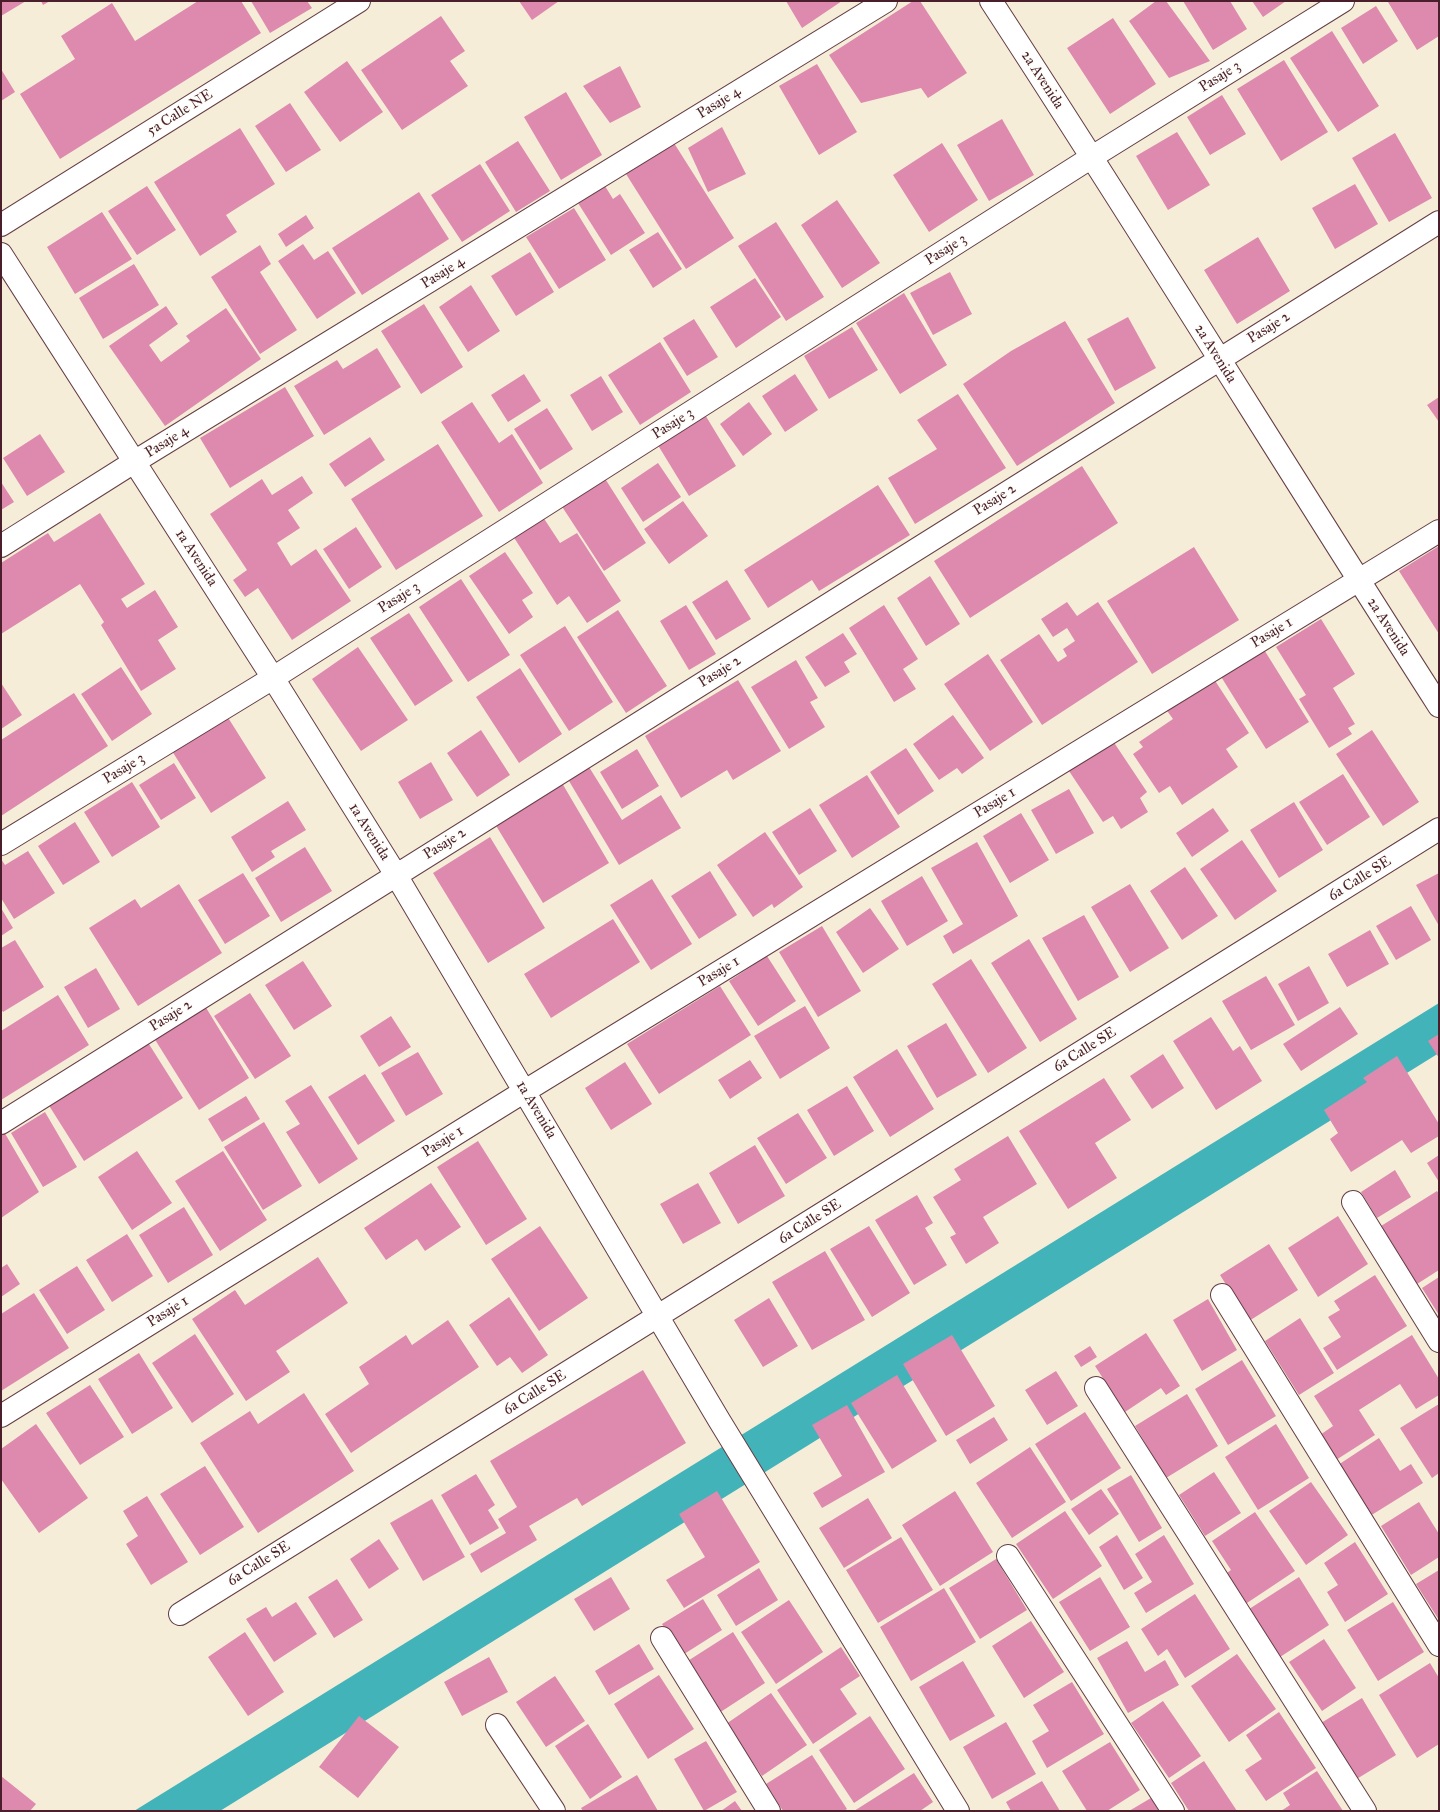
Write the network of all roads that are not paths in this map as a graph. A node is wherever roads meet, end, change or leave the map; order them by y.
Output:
1 (359, 1) edge
2 (886, 1) edge
3 (990, 1) edge
4 (1343, 1) edge
5 (1092, 157) junction
6 (1439, 222) edge
7 (1, 225) edge
8 (1, 254) edge
9 (1218, 360) junction
10 (134, 462) junction
11 (1439, 531) edge
12 (1, 546) edge
13 (1358, 580) junction
14 (273, 678) junction
15 (1439, 706) edge
16 (1439, 829) edge
17 (1, 844) edge
18 (396, 875) junction
19 (525, 1091) junction
20 (1, 1122) edge
21 (1353, 1202) dead end
22 (1222, 1295) dead end
23 (658, 1316) junction
24 (1439, 1341) edge
25 (1096, 1388) dead end
26 (1, 1416) edge
27 (1008, 1556) dead end
28 (180, 1614) dead end
29 (662, 1638) dead end
30 (1439, 1645) edge
31 (497, 1726) dead end
32 (554, 1811) edge
33 (768, 1811) edge
34 (958, 1811) edge
35 (1173, 1811) edge
36 (1365, 1811) edge

1 - 7 street, 5a Calle NE
2 - 10 street, Pasaje 4
3 - 5 street, 2a Avenida
4 - 5 street, Pasaje 3
5 - 9 street, 2a Avenida
5 - 14 street, Pasaje 3
6 - 9 street, Pasaje 2
8 - 10 street, 1a Avenida
9 - 13 street, 2a Avenida
9 - 18 street, Pasaje 2
10 - 12 street, Pasaje 4
10 - 14 street, 1a Avenida
11 - 13 street, Pasaje 1
13 - 15 street, 2a Avenida
13 - 19 street, Pasaje 1
14 - 17 street, Pasaje 3
14 - 18 street, 1a Avenida
16 - 23 street, 6a Calle SE
18 - 19 street, 1a Avenida
18 - 20 street, Pasaje 2
19 - 23 street, 1a Avenida
19 - 26 street, Pasaje 1
21 - 24 street
22 - 30 street
23 - 28 street, 6a Calle SE
23 - 34 street, 1a Avenida
25 - 36 street
27 - 35 street
29 - 33 street
31 - 32 street

